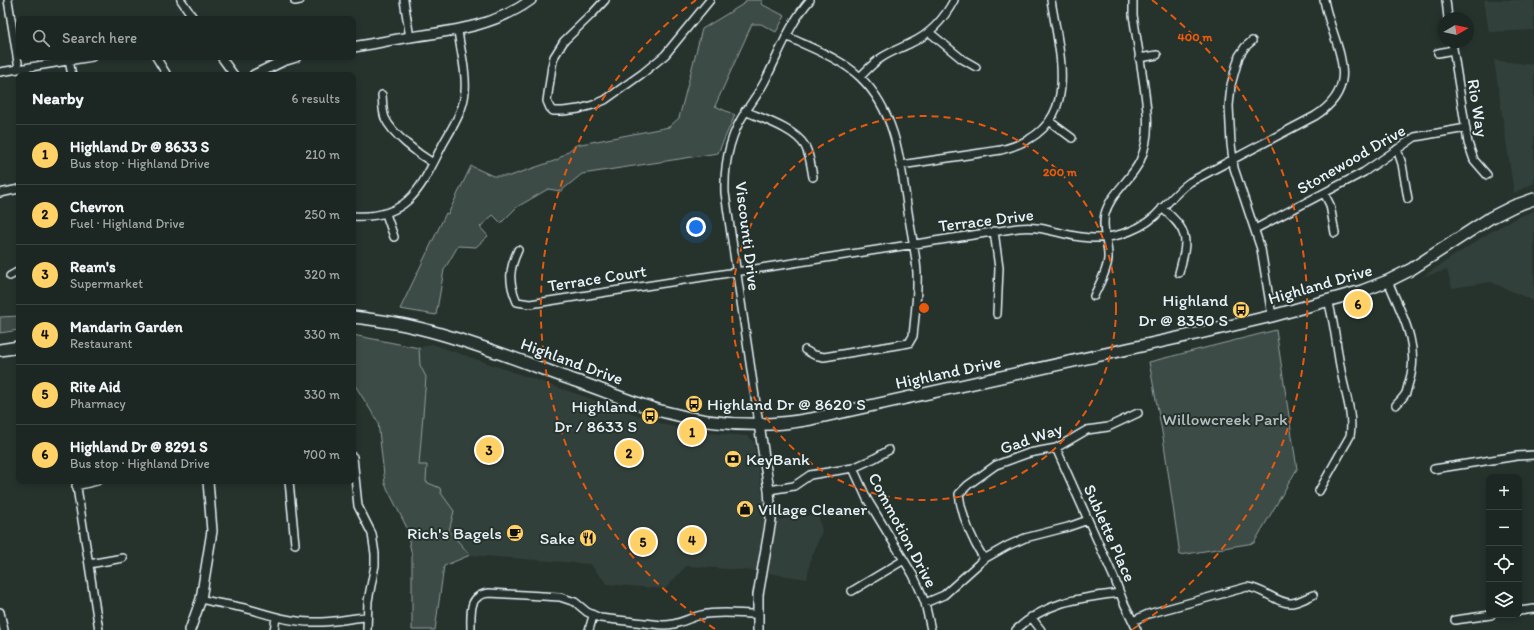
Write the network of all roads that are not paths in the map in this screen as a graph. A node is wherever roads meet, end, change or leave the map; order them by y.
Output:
1 (8, 0) edge
2 (181, 0) edge
3 (404, 0) edge
4 (531, 0) edge
5 (604, 0) edge
6 (710, 0) edge
7 (810, 0) edge
8 (954, 0) edge
9 (1051, 0) edge
10 (1133, 0) edge
11 (1324, 0) edge
12 (1446, 0) edge
13 (1447, 12) edge
14 (190, 16) edge
15 (458, 30) junction
16 (929, 32) junction
17 (786, 36) junction
18 (410, 38) junction
19 (1252, 41) dead end
20 (356, 47) edge
21 (16, 50) edge
22 (1454, 50) joint
23 (1438, 53) dead end
24 (1157, 55) dead end
25 (1139, 58) junction
26 (18, 60) edge
27 (76, 60) edge
28 (158, 60) edge
29 (223, 60) edge
30 (286, 60) edge
31 (70, 61) junction
32 (976, 68) dead end
33 (19, 69) junction
34 (0, 72) edge
35 (72, 72) edge
36 (165, 72) edge
37 (232, 72) edge
38 (260, 72) edge
39 (860, 77) junction
40 (382, 95) dead end
41 (745, 111) junction
42 (1049, 121) junction
43 (1466, 128) junction
44 (1072, 138) dead end
45 (1397, 149) junction
46 (1233, 159) junction
47 (433, 164) junction
48 (901, 166) junction
49 (1487, 175) dead end
50 (813, 176) dead end
51 (16, 190) edge
52 (0, 193) edge
53 (1324, 193) junction
54 (1534, 199) edge
55 (1408, 200) dead end
56 (1162, 208) junction
57 (386, 214) junction
58 (356, 216) edge
59 (1255, 229) junction
60 (994, 231) junction
61 (1335, 233) dead end
62 (394, 237) dead end
63 (1105, 238) junction
64 (913, 244) junction
65 (518, 250) dead end
66 (737, 272) junction
67 (16, 273) edge
68 (1179, 273) dead end
69 (10, 276) dead end
70 (1388, 281) junction
71 (1094, 296) dead end
72 (1328, 300) junction
73 (997, 314) dead end
74 (1272, 316) junction
75 (356, 317) edge
76 (16, 347) edge
77 (0, 350) edge
78 (805, 350) dead end
79 (1396, 406) dead end
80 (1138, 413) dead end
81 (759, 424) junction
82 (1056, 448) junction
83 (889, 450) dead end
84 (1534, 455) edge
85 (853, 468) junction
86 (1434, 469) dead end
87 (76, 484) edge
88 (208, 484) edge
89 (289, 484) edge
90 (356, 484) edge
91 (769, 490) junction
92 (1319, 492) dead end
93 (1088, 520) junction
94 (295, 544) dead end
95 (123, 558) dead end
96 (984, 559) junction
97 (904, 560) junction
98 (89, 564) junction
99 (852, 591) dead end
100 (1120, 593) junction
101 (1313, 594) dead end
102 (201, 599) junction
103 (925, 603) junction
104 (1534, 609) edge
105 (1522, 611) edge
106 (0, 613) edge
107 (758, 614) junction
108 (593, 616) junction
109 (1031, 616) junction
110 (1486, 616) edge
111 (367, 617) junction
112 (276, 618) junction
113 (1455, 620) dead end
114 (1133, 621) junction
115 (4, 630) edge
116 (99, 630) edge
117 (190, 630) edge
118 (274, 630) edge
119 (367, 630) edge
120 (471, 630) edge
121 (589, 630) edge
122 (758, 630) edge
123 (931, 630) edge
124 (1016, 630) edge
125 (1041, 630) edge
126 (1137, 630) edge

1 - 21 street
2 - 14 street
3 - 18 street
4 - 15 street
5 - 6 street
7 - 17 street, Viscounti Drive
8 - 16 street
9 - 42 street
10 - 25 street
11 - 46 street, Terrace Drive
12 - 13 street
15 - 18 street
15 - 47 street
16 - 32 street
16 - 39 street
17 - 39 street
17 - 41 street, Viscounti Drive
18 - 20 street
19 - 46 street
22 - 23 street
22 - 43 street, Rio Way
24 - 25 street
25 - 63 street
26 - 33 street
27 - 31 street
28 - 36 street
29 - 37 street
30 - 38 street
31 - 33 street
31 - 35 street
33 - 34 street
39 - 48 street
40 - 47 street
41 - 50 street
41 - 66 street, Viscounti Drive
42 - 44 street
42 - 48 street
43 - 45 street, Stonewood Drive
43 - 49 street, Rio Way
45 - 53 street, Stonewood Drive
45 - 55 street
46 - 56 street, Terrace Drive
46 - 59 street
47 - 57 street
48 - 64 street
51 - 52 street
53 - 59 street, Stonewood Drive
53 - 61 street
54 - 70 main road, Highland Drive
56 - 63 street, Terrace Drive
56 - 68 street
57 - 58 street
57 - 62 street
59 - 74 street
60 - 63 street, Terrace Drive
60 - 64 street, Terrace Drive
60 - 73 street
63 - 71 street
64 - 66 street, Terrace Drive
64 - 78 street
65 - 66 street, Terrace Court
66 - 81 street, Viscounti Drive
67 - 69 street
70 - 72 main road, Highland Drive
70 - 79 street
72 - 74 main road, Highland Drive
72 - 92 street
74 - 81 main road, Highland Drive
75 - 81 main road, Highland Drive
76 - 77 main road
80 - 82 street, Gad Way
81 - 91 street
82 - 93 street, Sublette Place
82 - 96 street, Gad Way
83 - 85 street
84 - 86 street
85 - 91 street
85 - 97 street, Commotion Drive
87 - 98 street
88 - 102 street
89 - 94 street
90 - 111 street
91 - 107 street
93 - 96 street
93 - 100 street, Sublette Place
95 - 98 street
96 - 103 street
97 - 99 street
97 - 103 street, Commotion Drive
98 - 116 street
100 - 109 street
100 - 114 street, Sublette Place
101 - 114 street
102 - 112 street
102 - 117 street
103 - 123 street, Commotion Drive
104 - 105 street
106 - 115 street
107 - 108 street
107 - 122 street
108 - 120 street
108 - 121 street
109 - 124 street
109 - 125 street
110 - 113 street
111 - 112 street
111 - 119 street
112 - 118 street
114 - 126 street, Sublette Place

